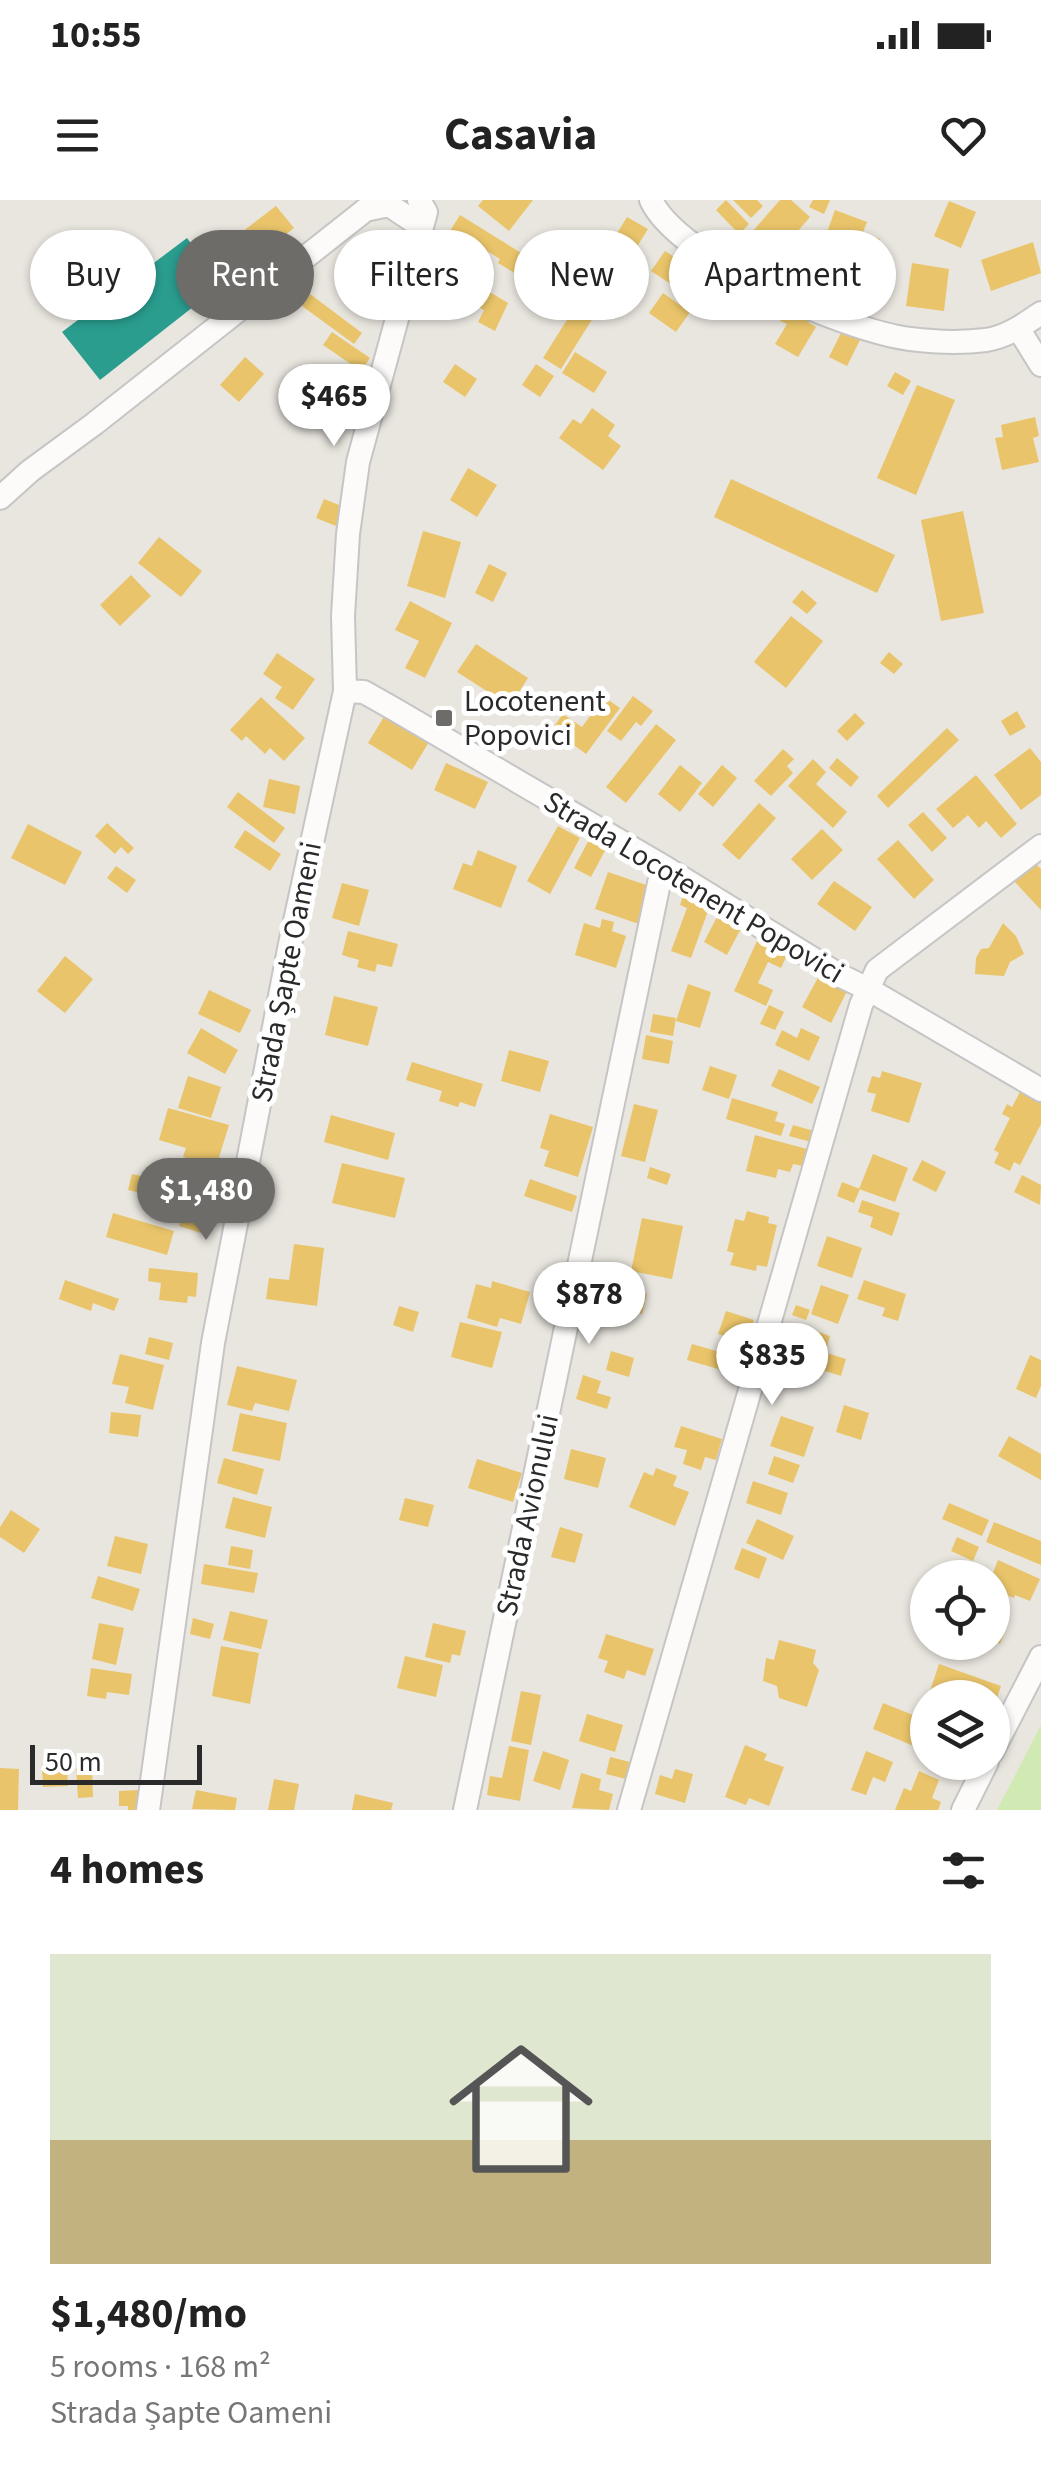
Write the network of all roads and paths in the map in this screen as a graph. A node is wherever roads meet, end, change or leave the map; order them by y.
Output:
1 (651, 200) edge
2 (371, 205) edge
3 (424, 210) edge
4 (1041, 313) edge
5 (1018, 328) junction
6 (1041, 365) edge
7 (0, 498) edge
8 (346, 691) junction
9 (1041, 846) edge
10 (666, 868) junction
11 (868, 990) junction
12 (1041, 1090) edge
13 (1041, 1656) edge
14 (1010, 1717) edge
15 (978, 1780) edge
16 (148, 1810) edge
17 (465, 1810) edge
18 (629, 1810) edge
19 (963, 1810) edge

1 - 5 street
2 - 3 street
2 - 7 street
3 - 8 street, Strada Șapte Oameni
4 - 5 street
5 - 6 street
8 - 10 street, Strada Locotenent Popovici
8 - 16 street, Strada Șapte Oameni
9 - 11 street
10 - 11 street, Strada Locotenent Popovici
10 - 17 street, Strada Avionului
11 - 12 street, Strada Locotenent Popovici
11 - 18 street
13 - 14 street
15 - 19 street

